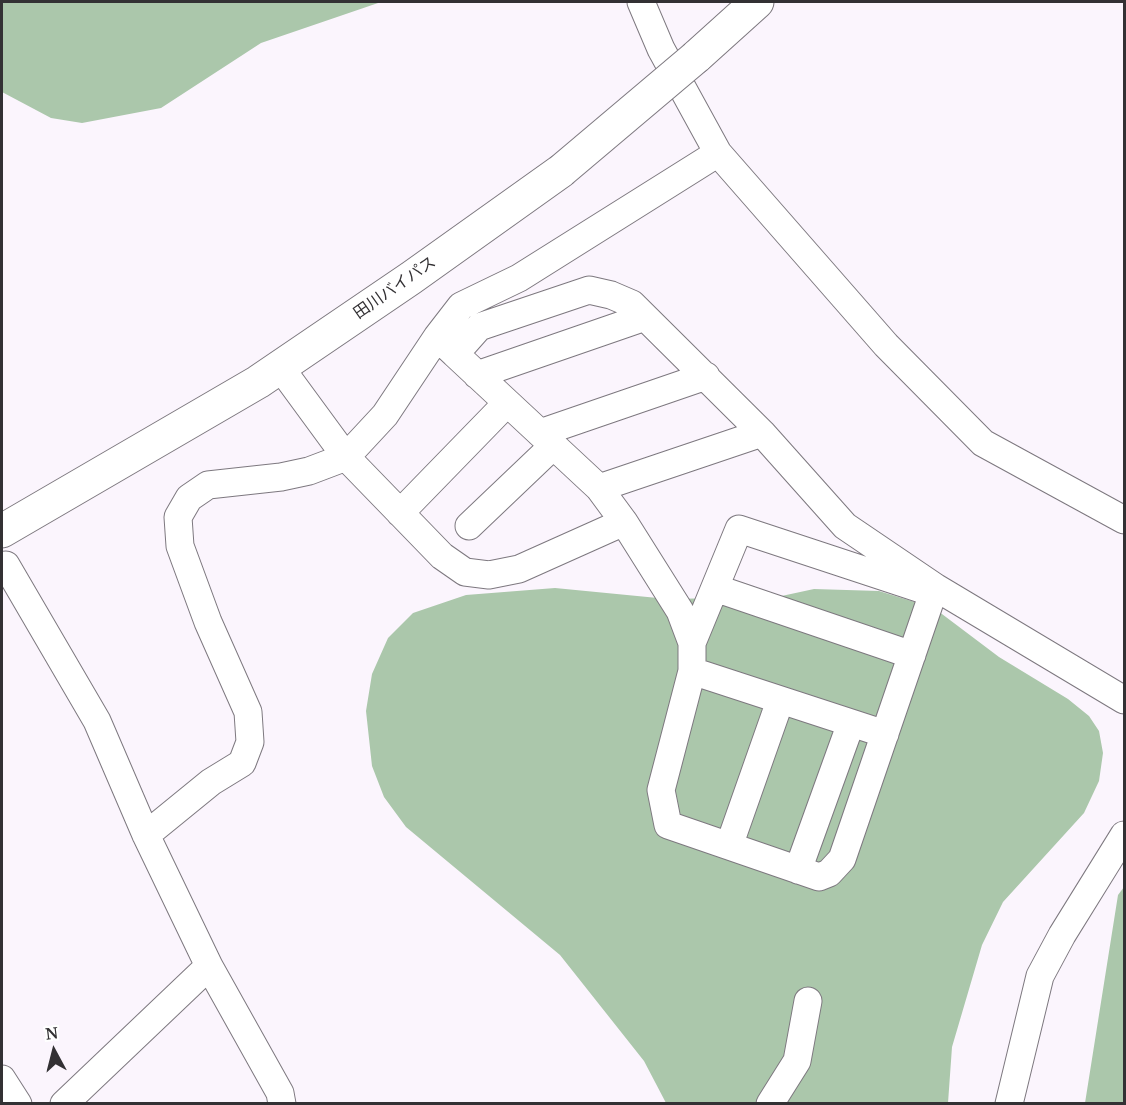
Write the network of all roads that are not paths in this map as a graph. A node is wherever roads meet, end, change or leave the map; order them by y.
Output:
1 (641, 2) edge
2 (757, 2) edge
3 (718, 153) junction
4 (645, 317) junction
5 (446, 346) junction
6 (280, 367) junction
7 (477, 375) junction
8 (706, 376) junction
9 (507, 403) junction
10 (762, 433) junction
11 (547, 439) junction
12 (346, 457) junction
13 (600, 488) junction
14 (400, 513) junction
15 (1125, 520) edge
16 (624, 522) junction
17 (469, 526) dead end
18 (2, 531) edge
19 (6, 565) dead end
20 (715, 588) junction
21 (934, 590) junction
22 (692, 643) junction
23 (912, 655) junction
24 (692, 671) junction
25 (780, 700) junction
26 (1125, 700) edge
27 (851, 723) junction
28 (885, 735) junction
29 (146, 835) junction
30 (1125, 835) edge
31 (729, 846) junction
32 (798, 870) junction
33 (209, 966) junction
34 (808, 1001) dead end
35 (2, 1079) edge
36 (18, 1104) edge
37 (64, 1104) edge
38 (282, 1104) edge
39 (770, 1104) edge
40 (1009, 1104) edge

1 - 3 street
2 - 6 highway, 田川バイパス, bridge
3 - 5 street
3 - 15 street
4 - 5 street
4 - 7 street
4 - 8 street
5 - 7 street
5 - 12 street
6 - 12 street
6 - 18 highway, 田川バイパス
7 - 9 street
8 - 10 street
8 - 11 street
9 - 11 street
9 - 14 street
10 - 13 street
10 - 21 street
11 - 13 street
11 - 17 street
12 - 14 street
12 - 29 street
13 - 16 street
14 - 16 street
16 - 22 street
19 - 29 street
20 - 21 street
20 - 22 street
20 - 23 street
21 - 23 street
21 - 26 street
22 - 24 street
23 - 28 street
24 - 25 street
24 - 31 street
25 - 27 street
25 - 31 street
27 - 28 street
27 - 32 street
28 - 32 street
29 - 33 street
30 - 40 street
31 - 32 street
33 - 37 street
33 - 38 street
34 - 39 street
35 - 36 street

